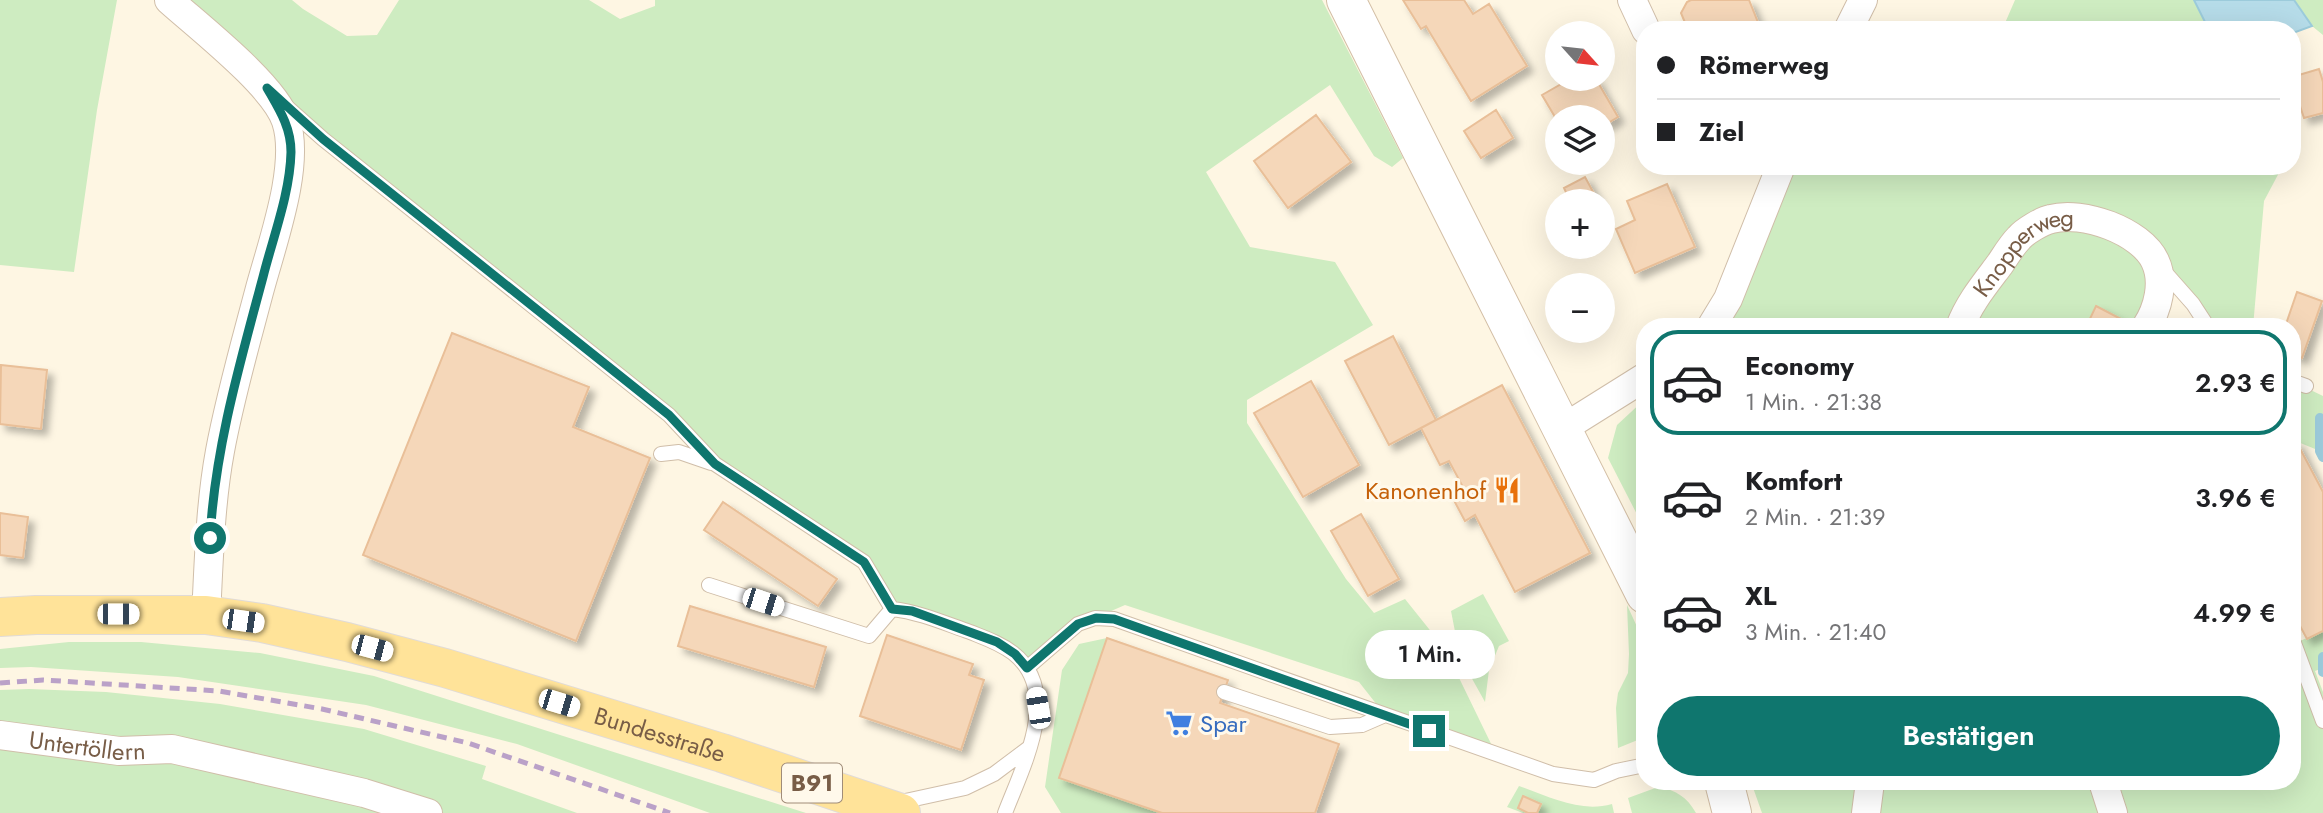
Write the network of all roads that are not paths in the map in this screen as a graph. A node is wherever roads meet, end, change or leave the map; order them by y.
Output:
1 (169, 0) edge
2 (1346, 0) edge
3 (1632, 0) edge
4 (1863, 0) edge
5 (1642, 21) edge
6 (1853, 21) edge
7 (267, 88) junction
8 (1770, 175) edge
9 (2155, 261) junction
10 (1716, 318) edge
11 (1964, 318) edge
12 (2152, 318) edge
13 (2202, 318) edge
14 (1636, 383) edge
15 (1562, 429) junction
16 (661, 454) dead end
17 (715, 464) junction
18 (1636, 576) edge
19 (709, 585) dead end
20 (892, 609) junction
21 (206, 615) junction
22 (0, 617) edge
23 (2301, 662) edge
24 (1027, 668) junction
25 (1224, 692) dead end
26 (1385, 715) junction
27 (2323, 721) edge
28 (0, 736) edge
29 (1031, 746) junction
30 (1636, 768) edge
31 (1726, 790) edge
32 (1869, 790) edge
33 (2106, 790) edge
34 (891, 809) edge
35 (428, 813) edge
36 (1005, 813) edge
37 (1732, 813) edge
38 (1866, 813) edge
39 (2113, 813) edge

1 - 7 street
2 - 15 main road
3 - 5 street
4 - 6 street
7 - 17 lane
7 - 21 street
8 - 10 street
9 - 11 street, Knopperweg
9 - 12 street
9 - 13 lane
14 - 15 street
15 - 18 main road
16 - 17 lane
17 - 20 lane
19 - 20 lane
20 - 24 lane
21 - 22 main road, Bundesstraße / B91
21 - 34 main road, Bundesstraße / B91
23 - 27 lane
24 - 26 lane
24 - 29 lane
25 - 26 lane
26 - 30 lane
28 - 35 street, Untertöllern
29 - 34 lane
29 - 36 lane
31 - 37 main road
32 - 38 street
33 - 39 street

